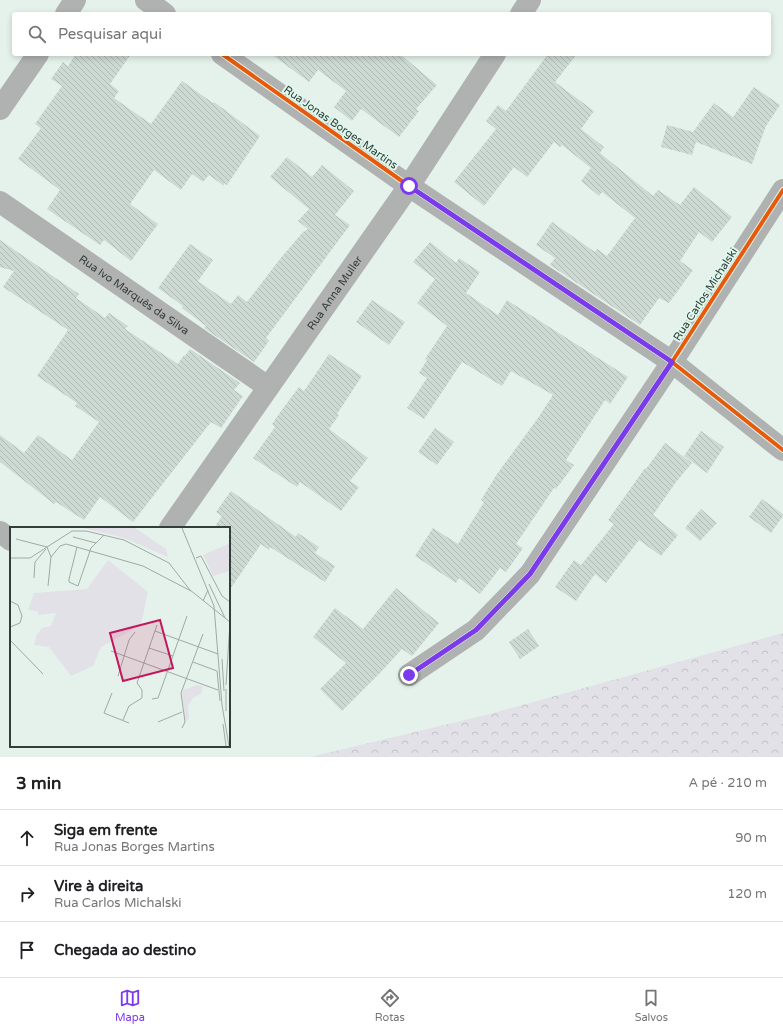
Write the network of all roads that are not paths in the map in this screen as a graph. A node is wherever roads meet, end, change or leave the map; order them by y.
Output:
1 (76, 0) edge
2 (146, 0) edge
3 (530, 0) edge
4 (67, 12) edge
5 (163, 12) edge
6 (522, 12) edge
7 (37, 56) edge
8 (225, 56) edge
9 (494, 56) edge
10 (0, 109) edge
11 (409, 186) junction
12 (783, 190) edge
13 (0, 202) edge
14 (672, 362) junction
15 (268, 388) junction
16 (783, 450) edge
17 (171, 527) edge
18 (0, 532) edge
19 (10, 539) edge
20 (409, 675) dead end

1 - 4 street
2 - 5 street
3 - 6 street
7 - 10 street
8 - 11 street, Rua Jonas Borges Martins
9 - 11 street, Rua Anna Muller
11 - 14 street, Rua Jonas Borges Martins
11 - 15 street, Rua Anna Muller
12 - 14 street, Rua Carlos Michalski
13 - 15 street, Rua Ivo Marquês da Silva
14 - 16 street, Rua Jonas Borges Martins
14 - 20 street, Rua Carlos Michalski
15 - 17 street, Rua Anna Muller
18 - 19 street

